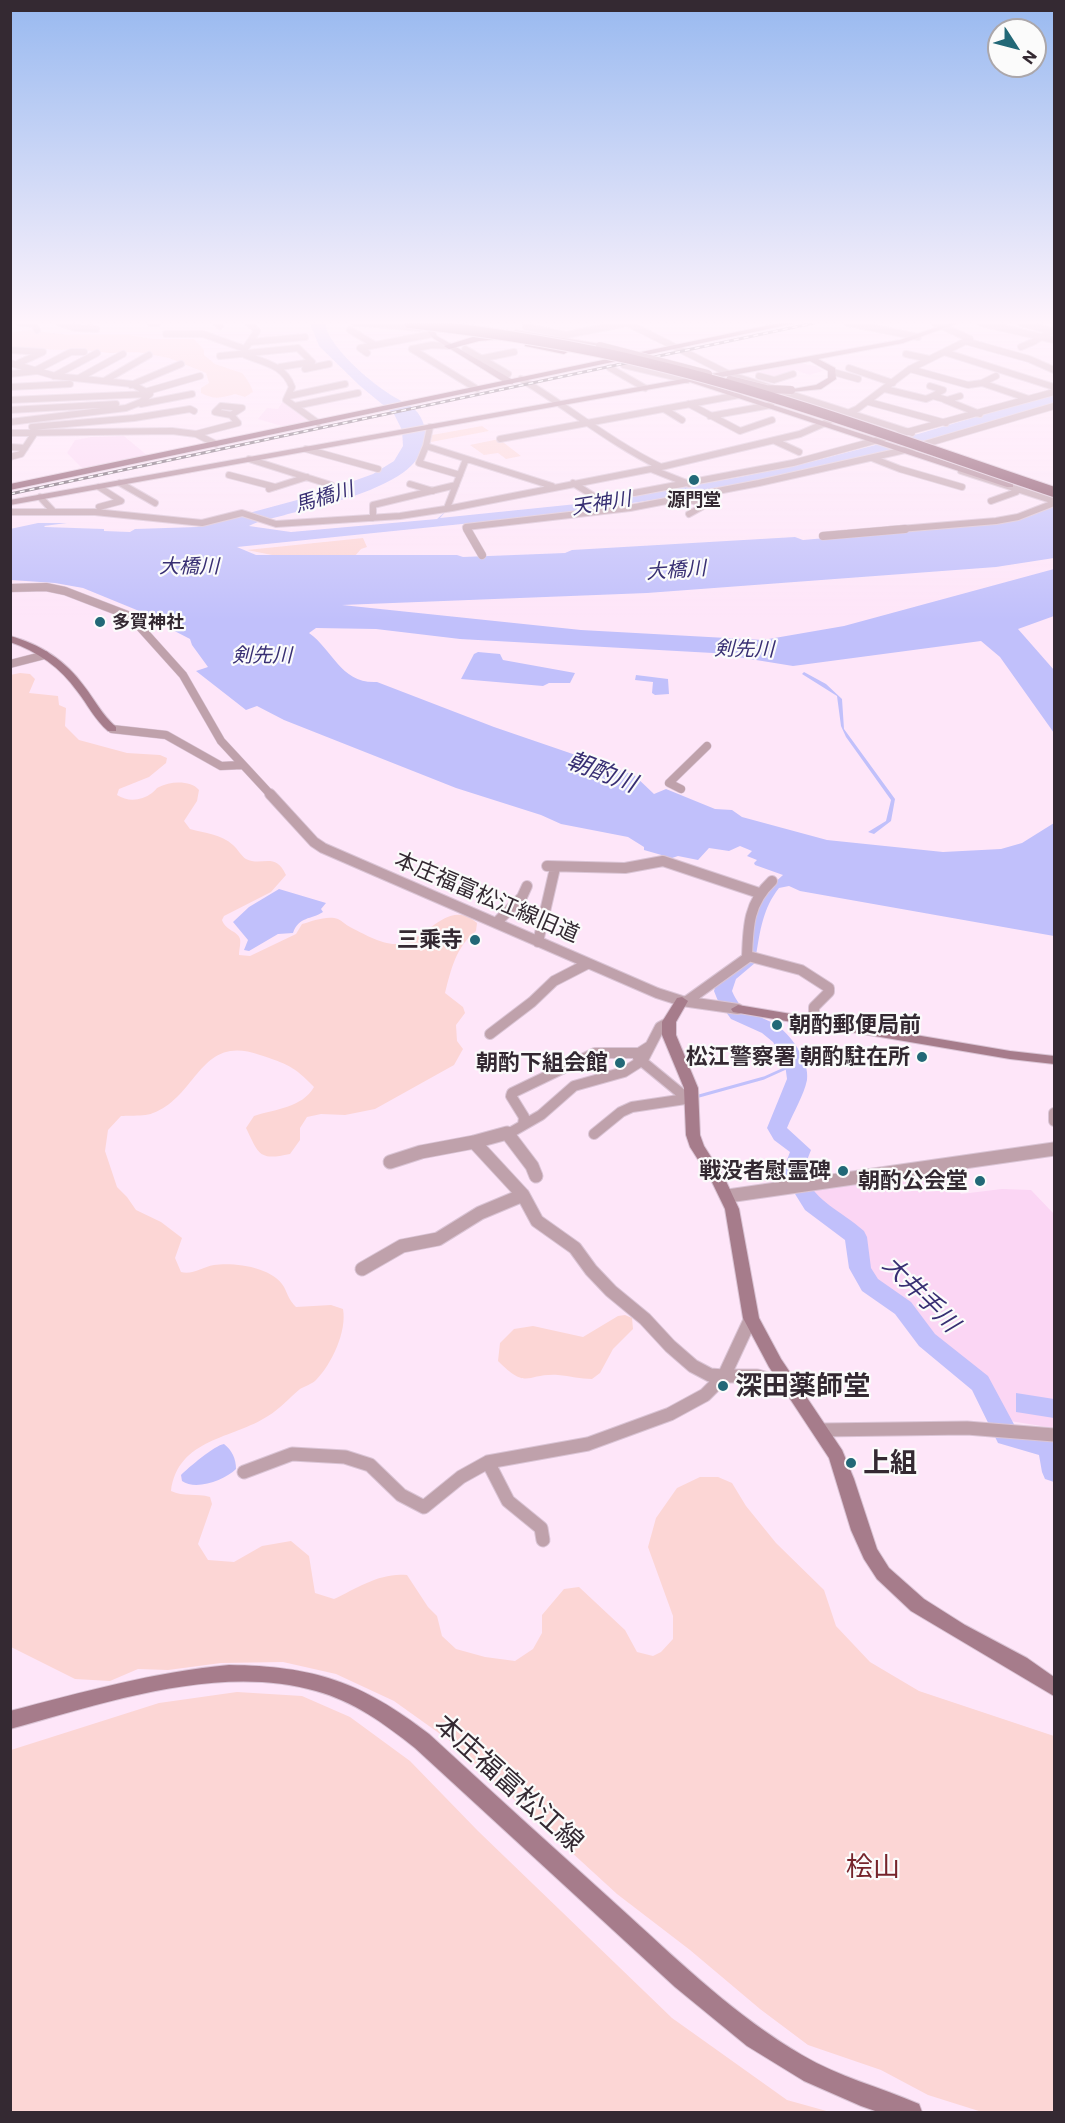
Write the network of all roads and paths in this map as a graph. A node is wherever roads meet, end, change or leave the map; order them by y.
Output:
1 (92, 422) edge
2 (237, 422) edge
3 (322, 422) edge
4 (455, 422) edge
5 (594, 422) edge
6 (722, 422) edge
7 (751, 422) dead end
8 (765, 422) edge
9 (822, 422) edge
10 (832, 422) edge
11 (845, 422) edge
12 (880, 422) edge
13 (943, 422) edge
14 (950, 422) edge
15 (1000, 422) edge
16 (318, 423) joint
17 (589, 423) junction
18 (946, 423) junction
19 (199, 424) dead end
20 (759, 424) junction
21 (828, 424) junction
22 (428, 427) junction
23 (203, 432) junction
24 (914, 433) junction
25 (10, 434) edge
26 (18, 434) junction
27 (34, 434) junction
28 (196, 435) junction
29 (500, 439) dead end
30 (774, 441) junction
31 (934, 441) junction
32 (881, 442) junction
33 (216, 444) junction
34 (925, 444) junction
35 (426, 446) junction
36 (10, 447) edge
37 (25, 448) junction
38 (306, 449) junction
39 (904, 449) junction
40 (799, 452) dead end
41 (10, 457) edge
42 (872, 458) junction
43 (249, 459) junction
44 (466, 459) junction
45 (661, 467) junction
46 (378, 469) dead end
47 (651, 469) junction
48 (229, 475) dead end
49 (460, 475) junction
50 (307, 477) junction
51 (1033, 480) junction
52 (120, 483) junction
53 (573, 483) junction
54 (410, 484) dead end
55 (688, 484) junction
56 (330, 485) dead end
57 (456, 485) junction
58 (99, 486) junction
59 (10, 487) edge
60 (275, 487) junction
61 (555, 487) junction
62 (962, 487) dead end
63 (1013, 487) junction
64 (1054, 487) edge
65 (266, 490) dead end
66 (433, 491) junction
67 (1054, 492) edge
68 (634, 493) dead end
69 (703, 494) junction
70 (592, 495) dead end
71 (40, 497) junction
72 (685, 498) junction
73 (992, 501) dead end
74 (1054, 501) edge
75 (10, 502) edge
76 (155, 503) dead end
77 (99, 507) dead end
78 (447, 508) junction
79 (52, 511) junction
80 (10, 512) edge
81 (689, 514) dead end
82 (373, 518) junction
83 (823, 536) dead end
84 (482, 555) dead end
85 (10, 588) edge
86 (10, 639) edge
87 (45, 655) junction
88 (10, 664) edge
89 (112, 729) joint
90 (706, 746) dead end
91 (242, 765) junction
92 (681, 789) dead end
93 (772, 881) dead end
94 (527, 886) dead end
95 (759, 893) junction
96 (496, 923) junction
97 (538, 942) junction
98 (752, 956) junction
99 (587, 964) junction
100 (685, 1001) junction
101 (732, 1008) joint
102 (814, 1020) junction
103 (669, 1022) junction
104 (490, 1034) dead end
105 (650, 1046) junction
106 (629, 1054) junction
107 (643, 1060) junction
108 (1054, 1060) edge
109 (692, 1098) junction
110 (1054, 1113) edge
111 (1054, 1121) edge
112 (523, 1125) junction
113 (507, 1133) junction
114 (594, 1134) dead end
115 (474, 1142) junction
116 (1054, 1149) edge
117 (390, 1162) dead end
118 (536, 1176) dead end
119 (523, 1195) junction
120 (728, 1196) junction
121 (362, 1269) dead end
122 (751, 1318) junction
123 (724, 1376) junction
124 (791, 1386) junction
125 (821, 1430) junction
126 (1054, 1435) edge
127 (488, 1462) junction
128 (244, 1472) dead end
129 (543, 1540) dead end
130 (1054, 1688) edge
131 (10, 1720) edge
132 (911, 2112) edge

1 - 26 street
2 - 23 street
3 - 16 highway
4 - 22 street
5 - 17 street
6 - 20 street
7 - 20 street
8 - 20 street
9 - 21 street
10 - 21 street
11 - 67 highway, bridge
12 - 24 street
13 - 18 street
14 - 18 street
15 - 31 street
16 - 33 highway
17 - 29 street
17 - 45 street
18 - 24 street
19 - 23 street
21 - 30 street
21 - 32 street
22 - 35 street
22 - 38 street
23 - 28 street
24 - 31 street
24 - 32 street
25 - 26 street
26 - 27 street
27 - 28 street
27 - 37 street
28 - 33 street
30 - 40 street
30 - 45 street
31 - 34 street
32 - 39 street
32 - 55 street
33 - 59 highway
34 - 39 street
34 - 51 street
35 - 44 street
35 - 49 street
36 - 37 street
37 - 41 street
38 - 43 street
38 - 46 street
39 - 42 street
39 - 63 street
42 - 62 street
42 - 69 street
43 - 50 street
43 - 52 street
44 - 49 street
44 - 61 street
45 - 47 street
47 - 53 street
47 - 55 street
48 - 60 street
49 - 57 street
50 - 56 street
50 - 60 street
51 - 63 street
51 - 64 street
52 - 58 street
52 - 76 street
53 - 61 street
53 - 70 street
54 - 66 street
55 - 68 street
55 - 69 street
57 - 66 street
57 - 78 street
58 - 71 street
58 - 77 street
60 - 65 street
61 - 78 street
63 - 73 street
63 - 74 street
66 - 82 street
69 - 72 street
71 - 75 street
71 - 79 street
72 - 81 street
72 - 84 street
74 - 83 street
78 - 82 street
79 - 80 street
79 - 82 street
85 - 91 street, 本庄福富松江線旧道
86 - 87 street
87 - 88 street
87 - 89 street
89 - 91 street
90 - 92 street
91 - 96 street, 本庄福富松江線旧道
93 - 95 street
94 - 96 street
95 - 97 street
95 - 98 street
96 - 97 street, 本庄福富松江線旧道
97 - 99 street, 本庄福富松江線旧道
98 - 100 street
98 - 102 street
99 - 100 street, 本庄福富松江線旧道
99 - 104 street
100 - 101 street, 本庄福富松江線旧道
100 - 103 street
101 - 102 street, 本庄福富松江線旧道
102 - 108 street, 本庄福富松江線旧道
103 - 105 street
103 - 109 street
105 - 106 street
105 - 107 street
106 - 107 street
106 - 112 street
107 - 109 street
107 - 112 street
109 - 114 street
109 - 120 street
110 - 111 street
112 - 113 street
113 - 115 street
113 - 118 street
115 - 117 street
115 - 119 street
116 - 120 street
119 - 121 street
119 - 123 street
120 - 122 street
122 - 123 street
122 - 124 street
123 - 124 street
123 - 127 street
124 - 125 street
125 - 126 street
125 - 130 street
127 - 128 street
127 - 129 street
131 - 132 street, 本庄福富松江線

